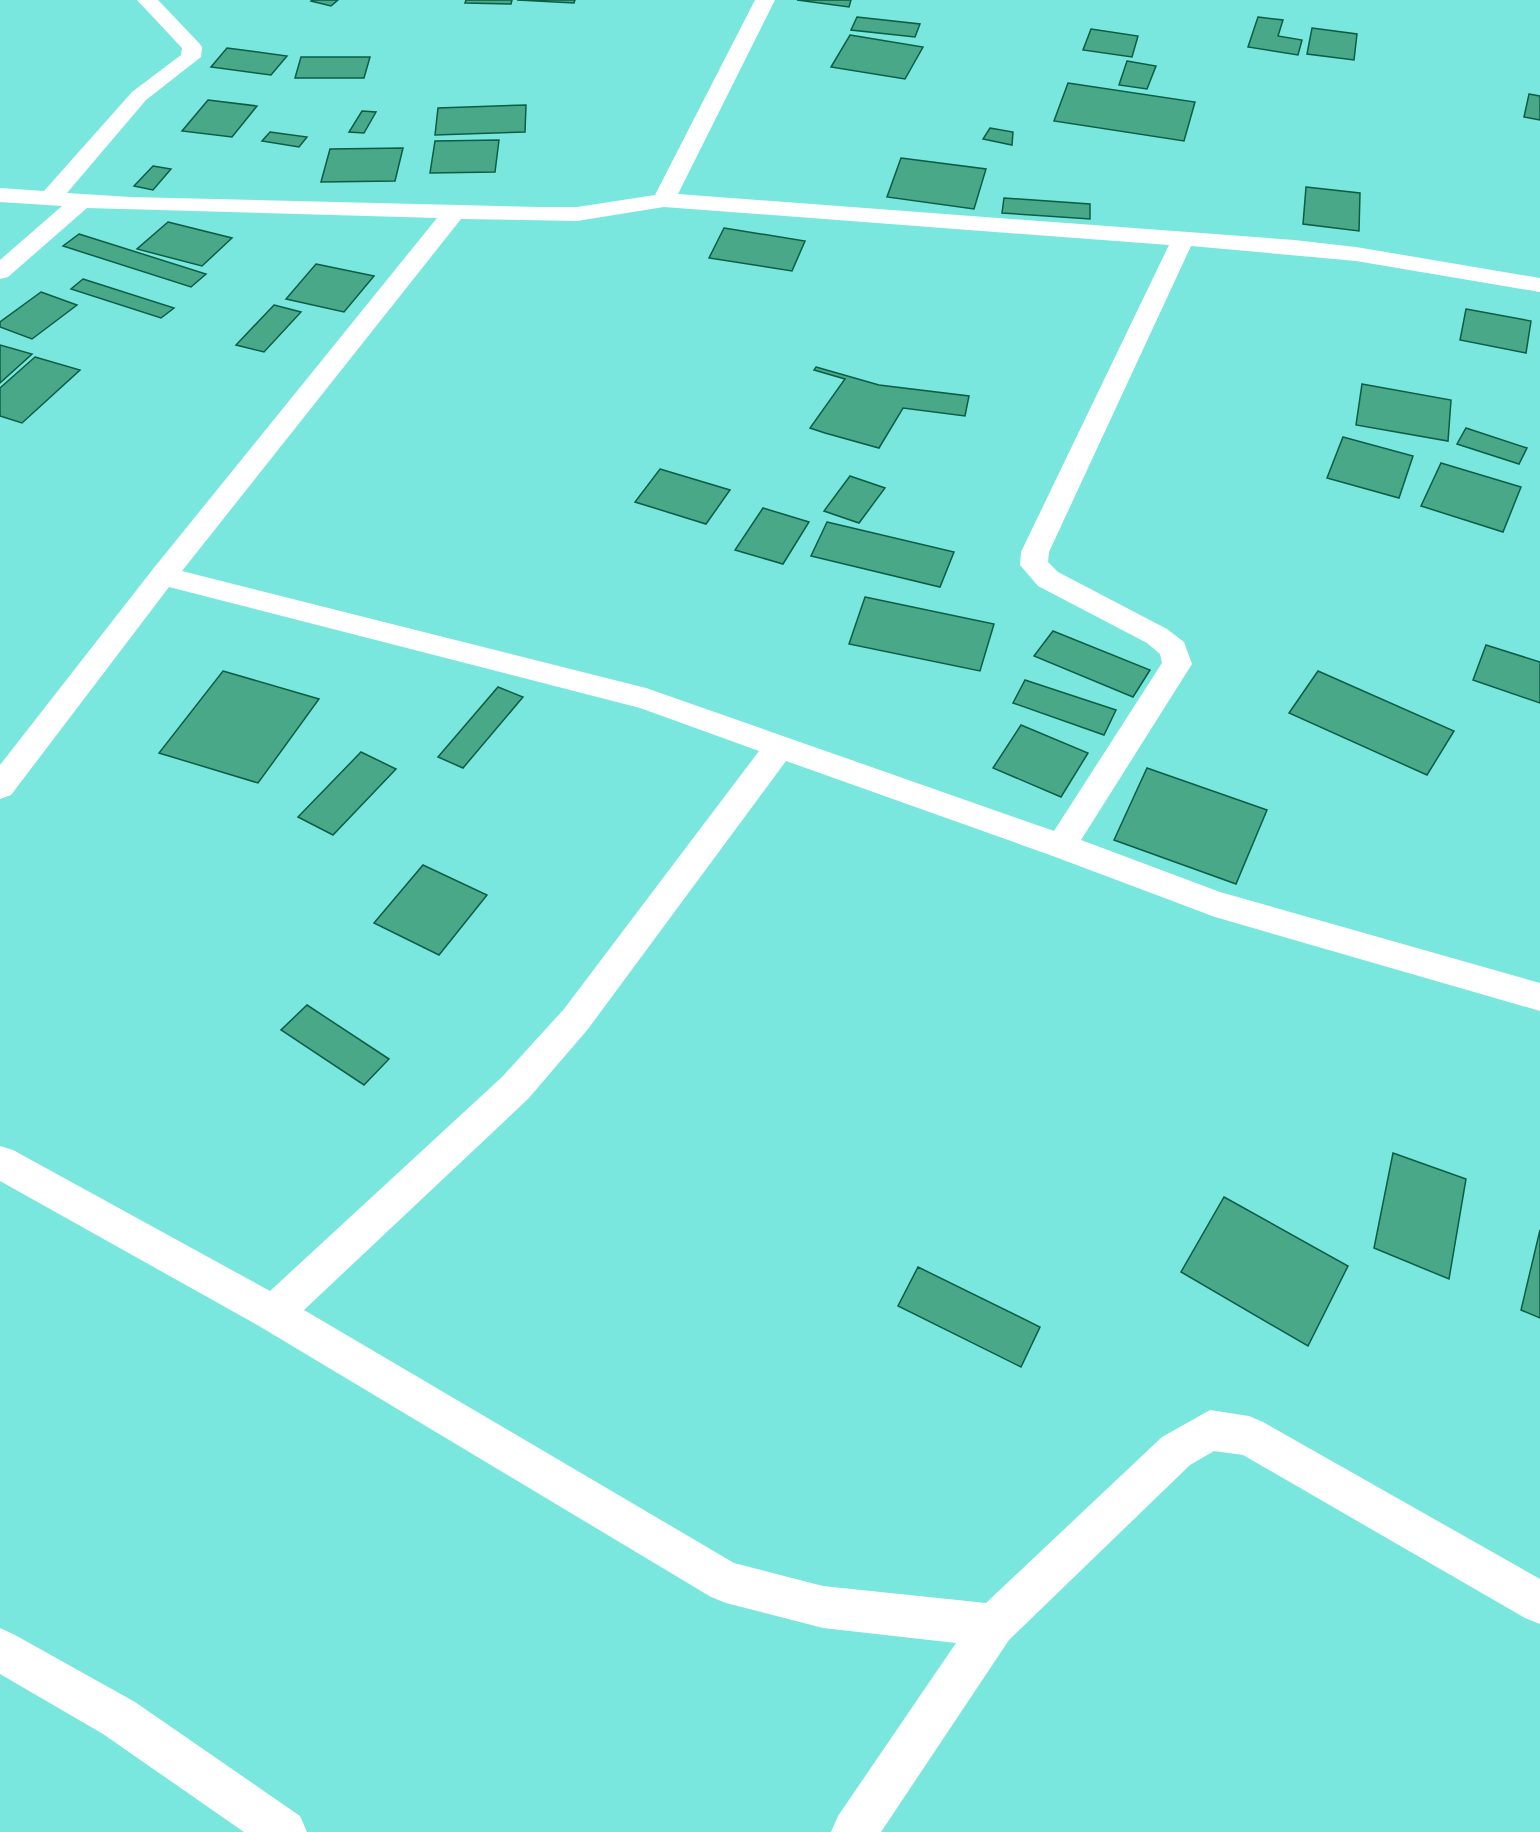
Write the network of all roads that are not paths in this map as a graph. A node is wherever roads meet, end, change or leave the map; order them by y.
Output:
1 (147, 0) edge
2 (765, 0) edge
3 (0, 195) edge
4 (49, 200) junction
5 (664, 200) junction
6 (81, 201) junction
7 (455, 211) junction
8 (1183, 239) junction
9 (0, 272) edge
10 (1540, 285) edge
11 (163, 576) junction
12 (779, 747) junction
13 (0, 787) edge
14 (1061, 846) junction
15 (1540, 997) edge
16 (0, 1162) edge
17 (273, 1313) junction
18 (1540, 1603) edge
19 (994, 1625) junction
20 (0, 1650) edge
21 (284, 1832) edge
22 (854, 1832) edge

1 - 4 street
2 - 5 street
3 - 4 street
4 - 6 street
5 - 7 street
5 - 8 street
6 - 7 street
6 - 9 street
7 - 11 street
8 - 10 street
8 - 14 street
11 - 12 street
11 - 13 street
12 - 14 street
12 - 17 street
14 - 15 street
16 - 17 street
17 - 19 street
18 - 19 street
19 - 22 street
20 - 21 street

